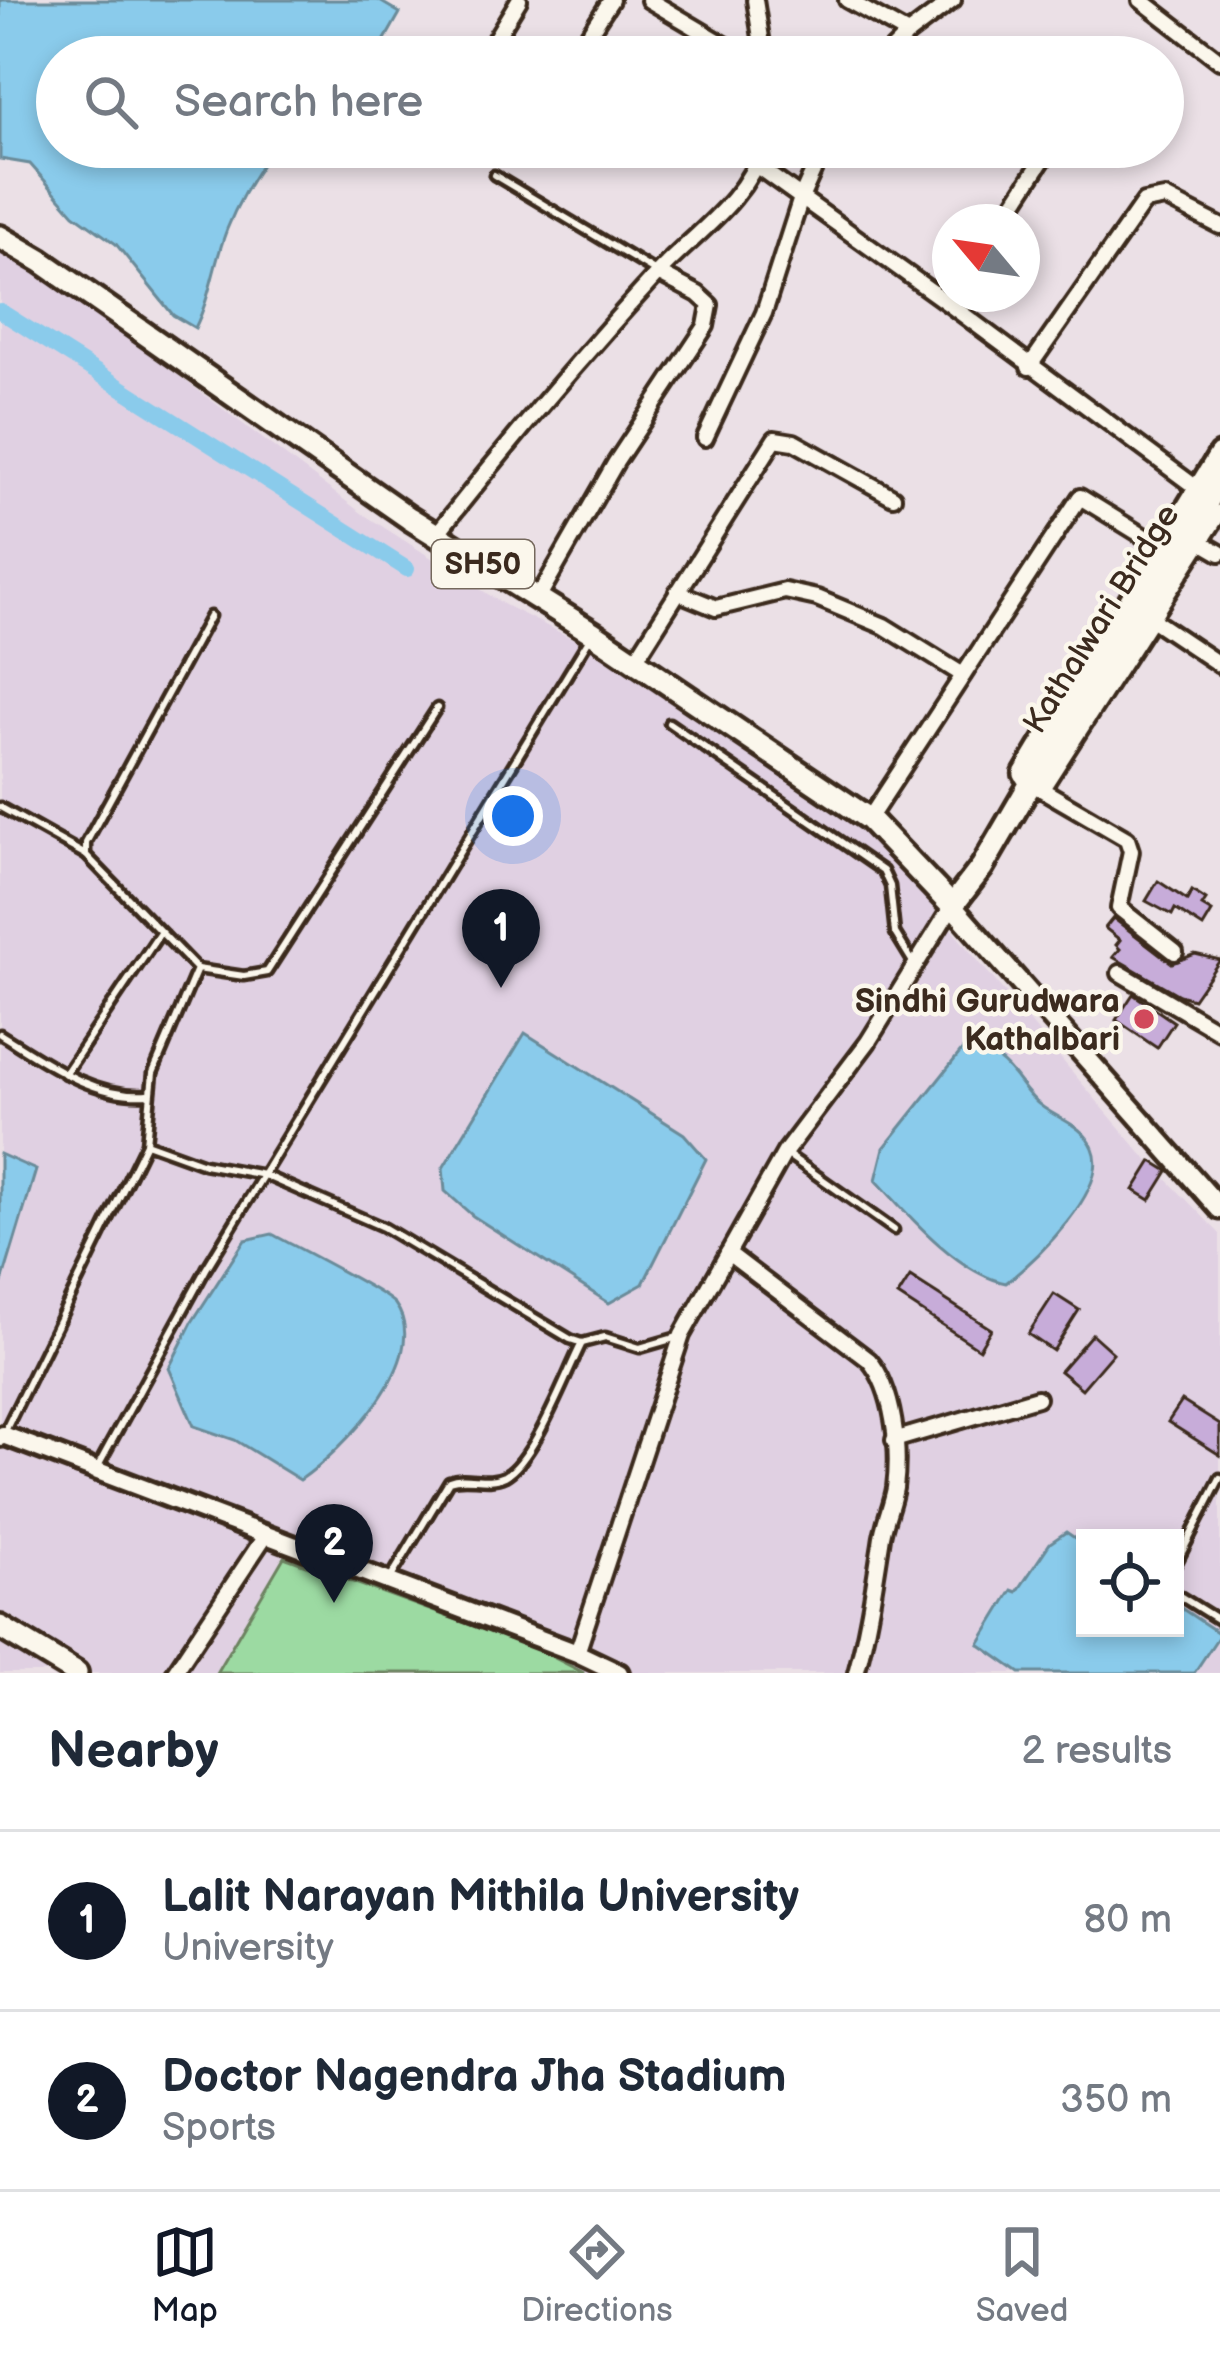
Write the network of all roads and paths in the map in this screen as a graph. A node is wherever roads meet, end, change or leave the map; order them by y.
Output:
1 (518, 0) edge
2 (611, 0) edge
3 (650, 0) edge
4 (755, 0) edge
5 (847, 0) edge
6 (953, 0) edge
7 (1141, 0) edge
8 (908, 34) joint
9 (497, 36) edge
10 (588, 36) edge
11 (710, 36) edge
12 (761, 36) edge
13 (1220, 62) edge
14 (756, 168) edge
15 (760, 168) edge
16 (815, 168) edge
17 (1038, 168) edge
18 (494, 175) dead end
19 (801, 198) junction
20 (1014, 204) edge
21 (1220, 226) edge
22 (0, 237) edge
23 (658, 273) junction
24 (932, 286) edge
25 (967, 312) edge
26 (1029, 367) junction
27 (705, 438) dead end
28 (1220, 455) edge
29 (1209, 487) edge
30 (893, 497) dead end
31 (1220, 512) edge
32 (436, 535) junction
33 (1201, 542) junction
34 (1161, 547) junction
35 (1220, 553) edge
36 (677, 592) junction
37 (538, 598) junction
38 (211, 616) dead end
39 (1150, 618) junction
40 (593, 633) junction
41 (634, 662) junction
42 (1220, 664) edge
43 (963, 675) junction
44 (437, 708) dead end
45 (669, 723) dead end
46 (1036, 786) junction
47 (0, 807) edge
48 (869, 819) junction
49 (86, 855) junction
50 (952, 906) junction
51 (160, 933) junction
52 (1175, 952) dead end
53 (916, 968) junction
54 (197, 969) junction
55 (1120, 973) dead end
56 (1220, 1031) edge
57 (0, 1034) edge
58 (65, 1074) junction
59 (148, 1094) junction
60 (146, 1143) junction
61 (785, 1152) junction
62 (265, 1175) junction
63 (1220, 1209) edge
64 (894, 1230) dead end
65 (728, 1253) junction
66 (682, 1336) junction
67 (582, 1343) junction
68 (1037, 1398) dead end
69 (2, 1436) edge
70 (894, 1440) junction
71 (97, 1468) junction
72 (1220, 1478) edge
73 (265, 1536) junction
74 (1184, 1548) edge
75 (388, 1582) junction
76 (1184, 1599) edge
77 (1220, 1621) edge
78 (0, 1627) edge
79 (577, 1653) junction
80 (76, 1673) edge
81 (175, 1673) edge
82 (619, 1673) edge
83 (856, 1673) edge

1 - 9 street
2 - 10 street
3 - 11 street
4 - 12 street
5 - 8 street
6 - 8 street
7 - 13 street
14 - 23 street
15 - 19 street
16 - 19 street
17 - 20 street
18 - 23 lane
19 - 24 street
19 - 27 street
21 - 26 street
22 - 32 main road, SH50
23 - 32 street
23 - 37 street
25 - 26 street
26 - 29 street
28 - 29 main road
29 - 34 main road
29 - 46 main road, Kathalwari Bridge
30 - 36 street
31 - 33 street
32 - 37 main road, SH50
33 - 35 street
33 - 39 street
34 - 43 street
34 - 46 main road
36 - 41 street
36 - 43 street
37 - 40 main road, SH50
38 - 49 lane
39 - 42 street
39 - 46 street
40 - 41 main road, SH50
40 - 62 lane
41 - 48 main road, SH50
43 - 48 street
44 - 54 lane
45 - 53 lane
46 - 50 main road
46 - 52 street
47 - 49 lane
48 - 50 main road, SH50
49 - 51 lane
50 - 53 street
50 - 63 main road
51 - 54 lane
51 - 58 lane
53 - 61 street
54 - 59 lane
55 - 56 street
57 - 58 lane
58 - 59 lane
59 - 60 lane
60 - 62 lane
60 - 69 lane
61 - 64 lane
61 - 65 street
62 - 67 lane
62 - 71 lane
65 - 66 street
65 - 70 street
66 - 67 lane
66 - 79 street
67 - 75 lane
68 - 70 street
69 - 71 street
70 - 83 street
71 - 73 street
72 - 74 lane
73 - 75 street
73 - 81 street
75 - 79 street
76 - 77 lane
78 - 80 main road
79 - 82 street

